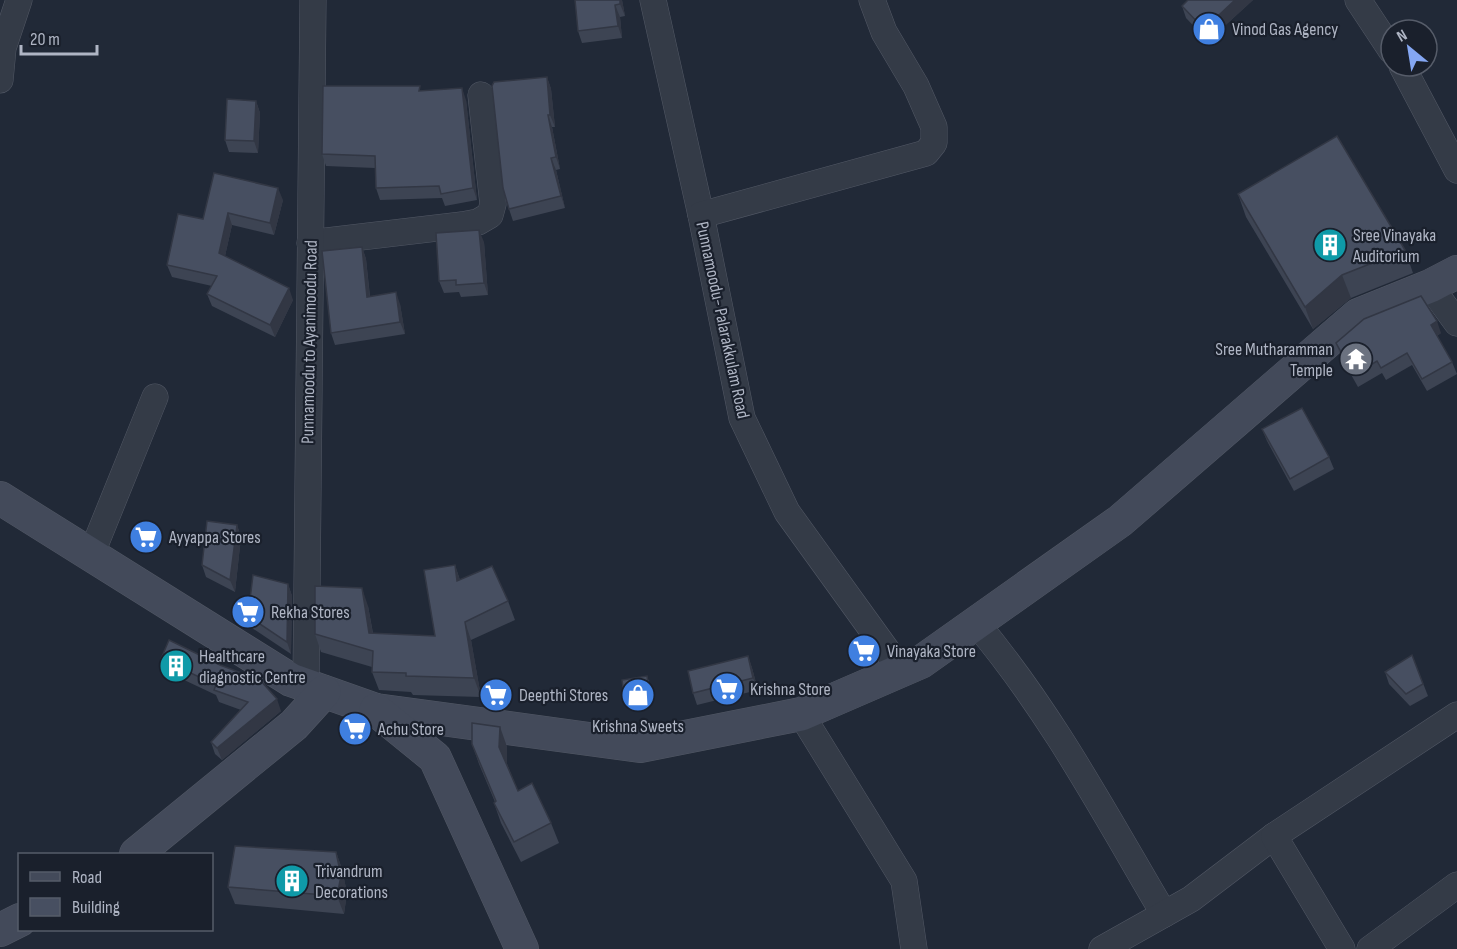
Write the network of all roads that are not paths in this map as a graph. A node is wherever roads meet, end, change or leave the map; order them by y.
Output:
1 (19, 0) edge
2 (313, 0) edge
3 (653, 0) edge
4 (872, 0) edge
5 (1358, 0) edge
6 (1379, 32) edge
7 (1408, 78) edge
8 (0, 80) edge
9 (481, 95) dead end
10 (1457, 170) edge
11 (701, 215) junction
12 (310, 243) junction
13 (1444, 279) edge
14 (1457, 323) edge
15 (155, 397) dead end
16 (0, 498) edge
17 (91, 555) junction
18 (976, 623) junction
19 (901, 670) junction
20 (315, 688) junction
21 (376, 710) junction
22 (801, 714) junction
23 (1453, 726) edge
24 (1274, 836) junction
25 (138, 853) edge
26 (1457, 885) edge
27 (1164, 914) junction
28 (18, 921) edge
29 (0, 930) edge
30 (522, 949) edge
31 (914, 949) edge
32 (1102, 949) edge
33 (1342, 949) edge
34 (1370, 949) edge

1 - 8 street
2 - 12 street, Punnamoodu to Ayanimoodu Road
3 - 11 street, Punnamoodu- Palarakkulam Road
4 - 11 street
5 - 6 street
7 - 10 street
9 - 12 street
11 - 19 street, Punnamoodu- Palarakkulam Road
12 - 20 street, Punnamoodu to Ayanimoodu Road
13 - 14 street
13 - 18 main road
15 - 17 street
16 - 17 main road
17 - 20 main road
18 - 19 main road
18 - 27 street
19 - 22 main road
20 - 21 main road
20 - 25 main road
21 - 22 main road
21 - 30 main road
22 - 31 street
23 - 24 street
24 - 27 street
24 - 33 street
26 - 34 street
27 - 32 street
28 - 29 main road

